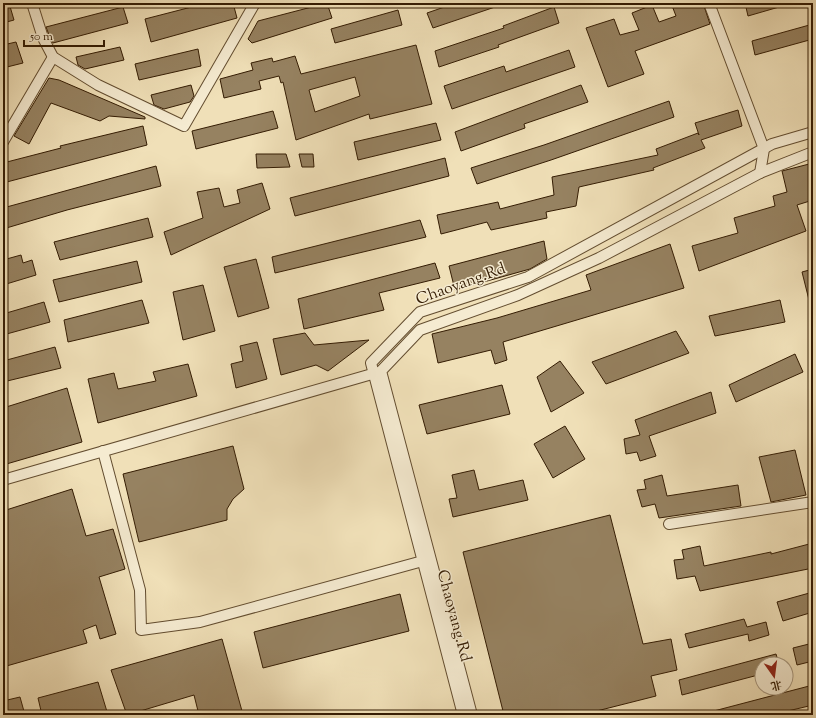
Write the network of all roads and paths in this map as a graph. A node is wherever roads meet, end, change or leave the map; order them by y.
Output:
1 (32, 3) edge
2 (255, 3) edge
3 (709, 3) edge
4 (53, 57) junction
5 (813, 132) edge
6 (3, 142) edge
7 (764, 149) junction
8 (813, 152) edge
9 (760, 173) junction
10 (377, 372) junction
11 (103, 451) junction
12 (3, 480) edge
13 (813, 502) edge
14 (669, 524) dead end
15 (427, 560) junction
16 (463, 715) edge
17 (472, 715) edge

1 - 4 street
2 - 4 street
3 - 7 street
4 - 6 street
5 - 7 street, Chaoyang.Rd
7 - 9 street
7 - 10 street, Chaoyang.Rd
8 - 9 street, Chaoyang.Rd
9 - 10 street, Chaoyang.Rd
10 - 11 street
10 - 15 street, Chaoyang.Rd
11 - 12 street
11 - 15 street
13 - 14 street
15 - 16 street, Chaoyang.Rd
15 - 17 street, Chaoyang.Rd

